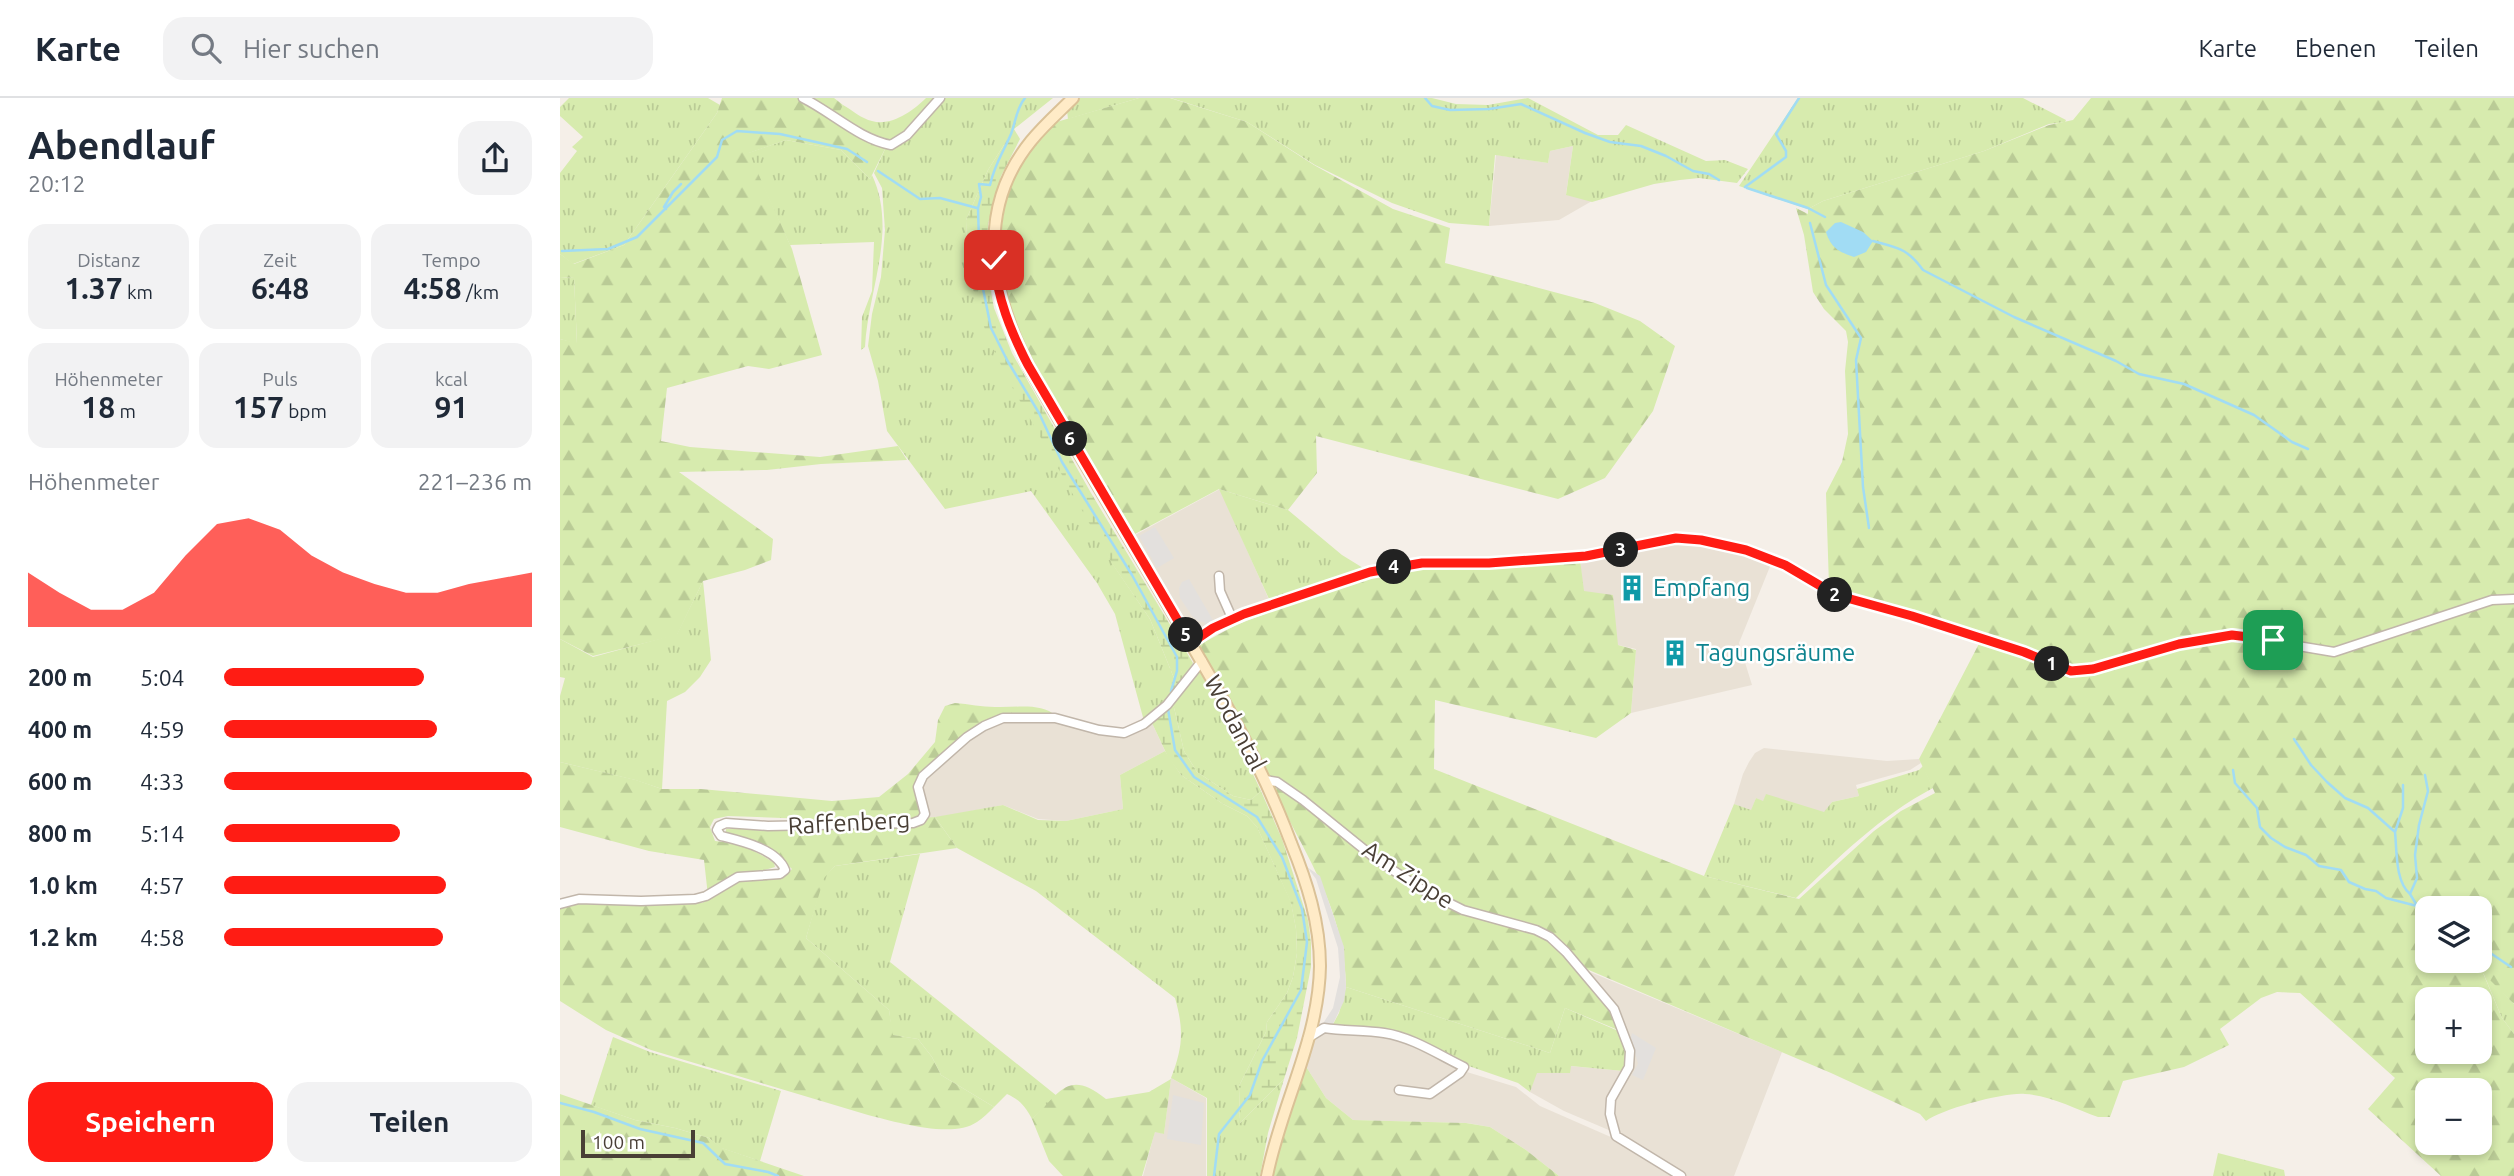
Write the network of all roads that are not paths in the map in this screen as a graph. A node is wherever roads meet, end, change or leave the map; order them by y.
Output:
1 (803, 98) edge
2 (940, 98) edge
3 (1073, 98) edge
4 (1219, 576) dead end
5 (2514, 599) edge
6 (1232, 618) junction
7 (1191, 643) junction
8 (1202, 661) junction
9 (1265, 780) junction
10 (560, 904) edge
11 (1308, 1038) junction
12 (1399, 1090) dead end
13 (1267, 1176) edge
14 (1681, 1176) edge

1 - 2 street
3 - 7 main road, Wodantal
4 - 6 street
5 - 6 street
6 - 7 street
7 - 8 main road, Wodantal
8 - 9 main road, Wodantal
8 - 10 street, Raffenberg
9 - 11 main road, Wodantal
9 - 14 street, Am Zippe
11 - 12 street
11 - 13 main road, Wodantal

